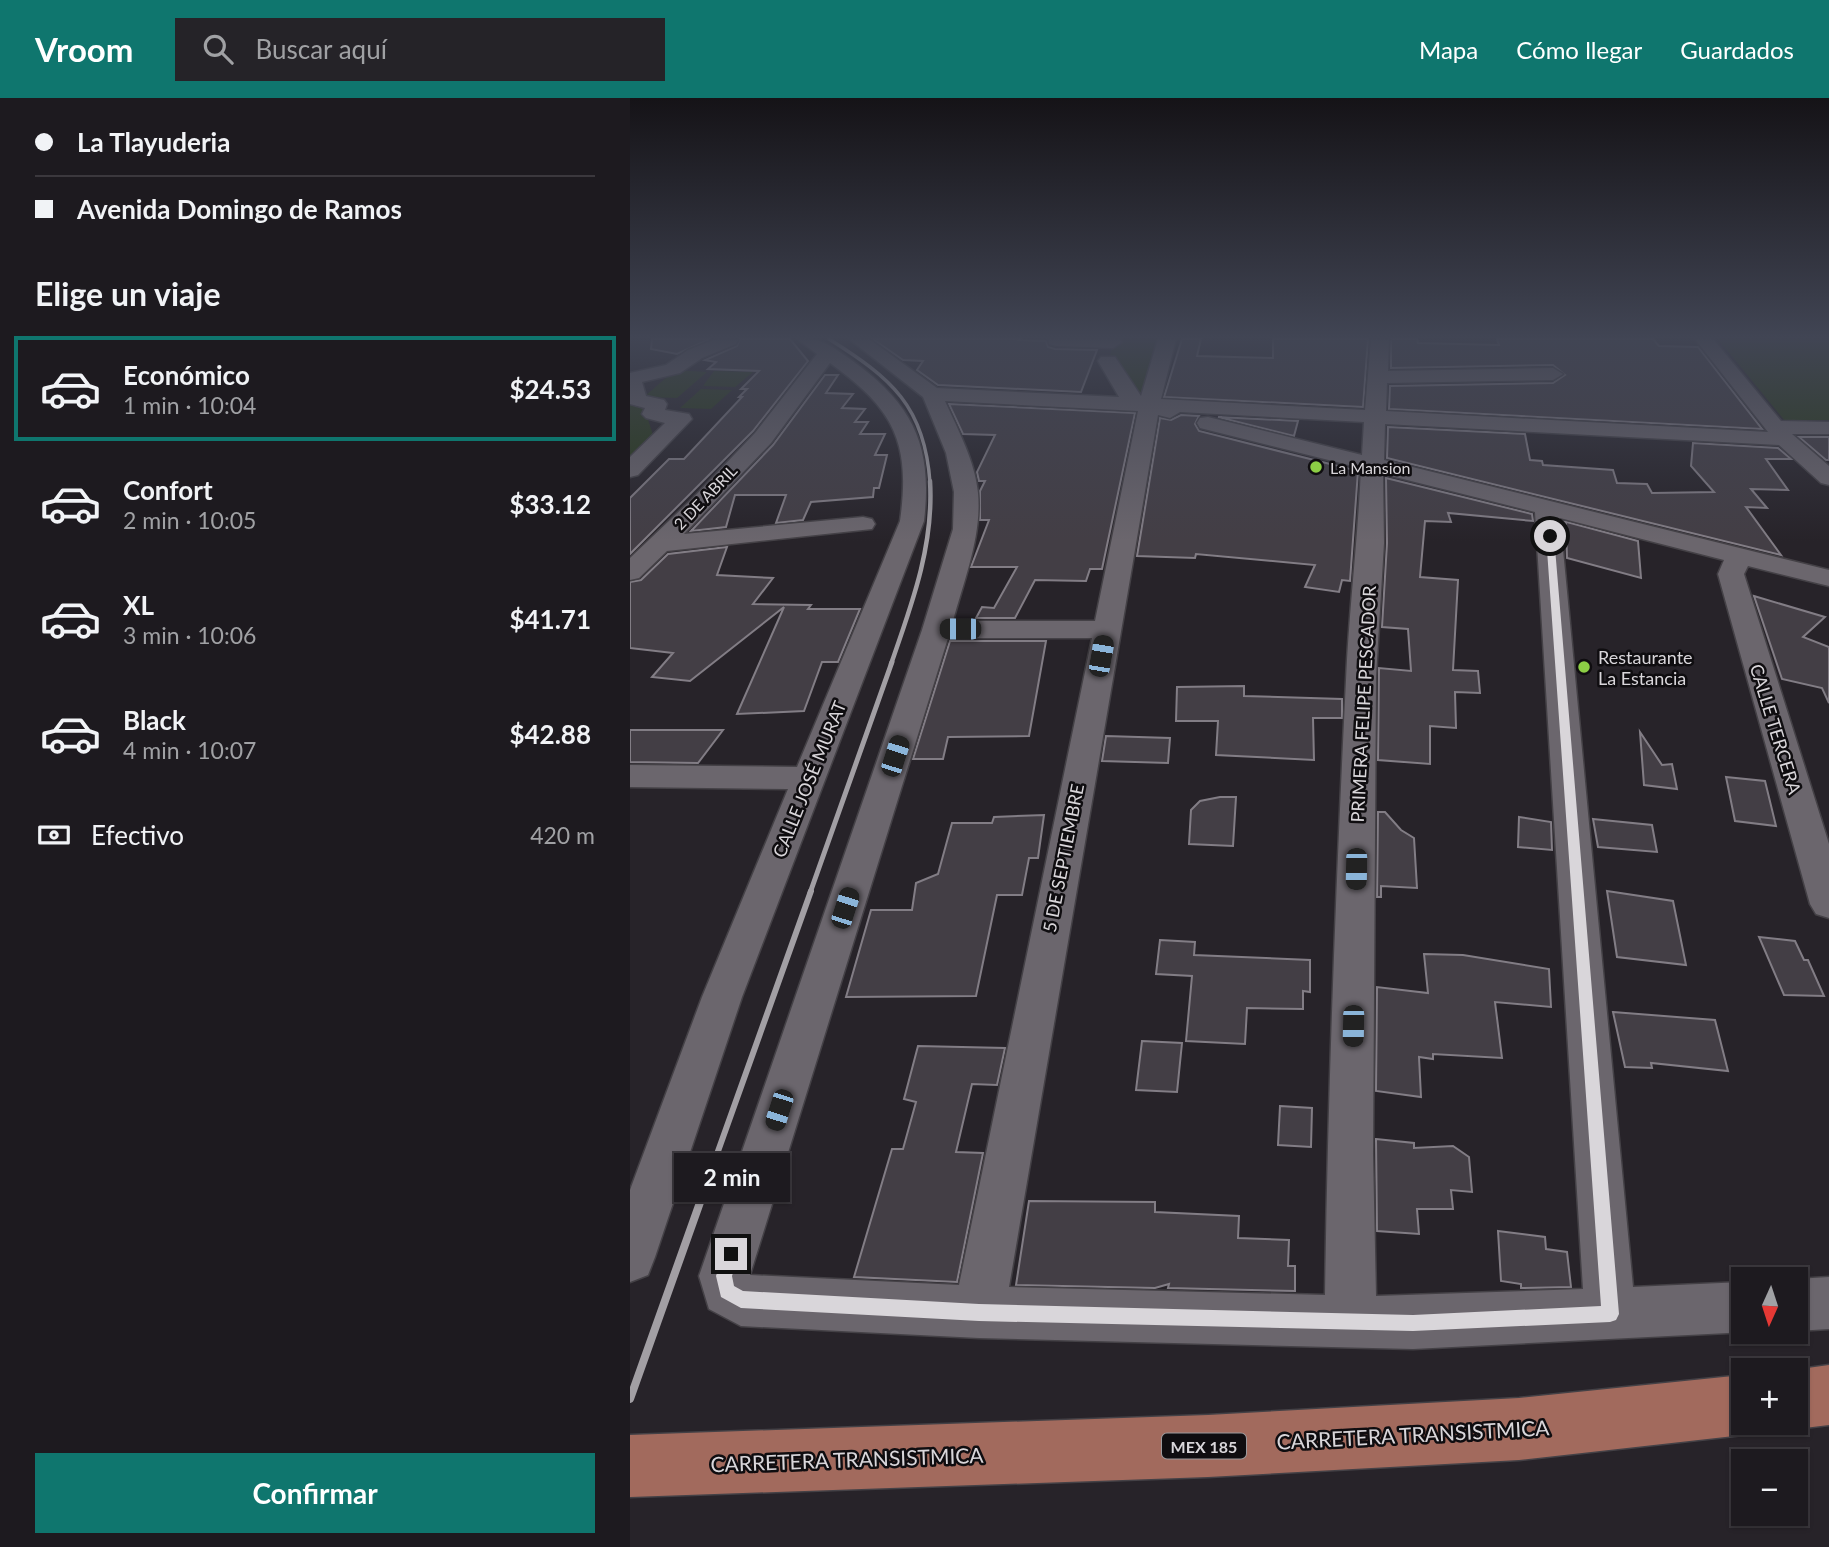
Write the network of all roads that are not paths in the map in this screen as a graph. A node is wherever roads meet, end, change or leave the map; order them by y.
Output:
1 (656, 407) edge
2 (785, 407) edge
3 (892, 407) edge
4 (937, 407) edge
5 (1147, 407) edge
6 (1151, 407) junction
7 (1375, 407) edge
8 (1760, 407) edge
9 (1374, 418) junction
10 (1829, 428) edge
11 (1781, 433) junction
12 (1372, 466) junction
13 (630, 470) edge
14 (1828, 475) edge
15 (1548, 508) junction
16 (863, 524) dead end
17 (659, 544) junction
18 (1739, 555) junction
19 (630, 572) edge
20 (1829, 578) edge
21 (1106, 629) junction
22 (936, 630) junction
23 (630, 776) edge
24 (809, 778) junction
25 (1829, 904) edge
26 (630, 1257) edge
27 (1829, 1303) edge
28 (1808, 1304) edge
29 (1731, 1308) edge
30 (979, 1312) junction
31 (1610, 1314) junction
32 (1351, 1321) junction
33 (1829, 1395) edge
34 (1808, 1398) edge
35 (1731, 1406) edge
36 (647, 1466) edge

1 - 13 street
2 - 17 street, 2 DE ABRIL
3 - 24 street, CALLE JOSÉ MURAT
4 - 22 street
5 - 6 street
6 - 9 street
6 - 12 street
6 - 21 street, 5 DE SEPTIEMBRE
7 - 9 street, PRIMERA FELIPE PESCADOR
8 - 11 street
9 - 11 street
9 - 12 street, PRIMERA FELIPE PESCADOR
10 - 11 street
11 - 14 street
12 - 15 street
12 - 32 street, PRIMERA FELIPE PESCADOR
15 - 18 street
15 - 31 street
16 - 17 street
17 - 19 street, 2 DE ABRIL
18 - 20 street
18 - 25 street, CALLE TERCERA
21 - 22 street
21 - 30 street, 5 DE SEPTIEMBRE
22 - 30 street
23 - 24 street
24 - 26 street, CALLE JOSÉ MURAT
27 - 28 street
29 - 31 street
30 - 32 street
31 - 32 street
33 - 34 main road
35 - 36 main road, CARRETERA TRANSISTMICA / MEX 185

